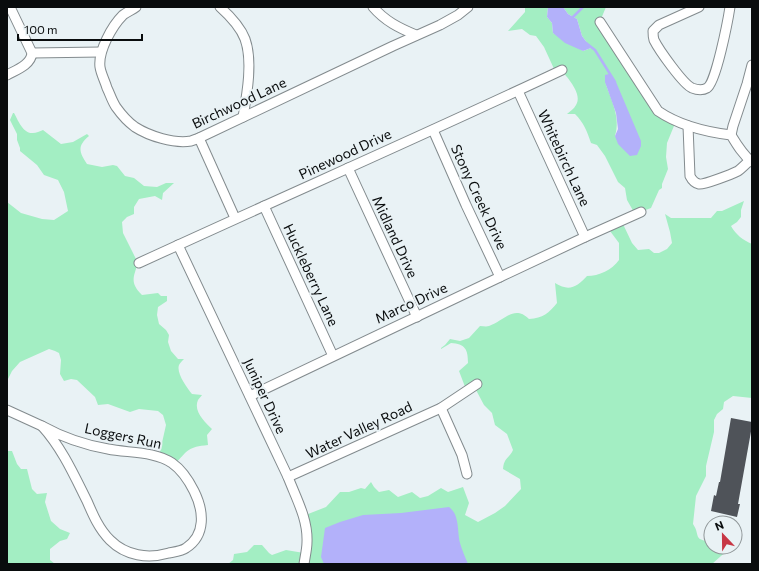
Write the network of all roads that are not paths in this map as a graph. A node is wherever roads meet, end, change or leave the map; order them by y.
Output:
1 (10, 7) edge
2 (136, 7) edge
3 (220, 7) edge
4 (373, 7) edge
5 (468, 7) edge
6 (699, 7) edge
7 (730, 7) edge
8 (600, 22) dead end
9 (416, 35) junction
10 (101, 52) junction
11 (32, 53) junction
12 (752, 65) edge
13 (562, 70) dead end
14 (7, 75) edge
15 (518, 91) junction
16 (242, 117) junction
17 (688, 126) junction
18 (433, 130) junction
19 (731, 135) junction
20 (199, 138) junction
21 (751, 161) edge
22 (348, 168) junction
23 (264, 206) junction
24 (641, 212) dead end
25 (235, 218) junction
26 (585, 237) junction
27 (178, 245) junction
28 (139, 263) dead end
29 (500, 276) junction
30 (417, 317) junction
31 (333, 356) junction
32 (478, 384) dead end
33 (250, 396) junction
34 (441, 408) junction
35 (7, 410) edge
36 (42, 426) junction
37 (467, 474) dead end
38 (288, 478) junction
39 (304, 564) edge

1 - 11 street
2 - 10 street
3 - 16 street
4 - 9 street
5 - 9 street, Birchwood Lane
6 - 7 street
8 - 17 street
9 - 16 street, Birchwood Lane
10 - 11 street
10 - 20 street, Birchwood Lane
11 - 14 street
12 - 19 street
13 - 15 street, Pinewood Drive
15 - 18 street, Pinewood Drive
15 - 26 street, Whitebirch Lane
16 - 20 street, Birchwood Lane
17 - 19 street
17 - 21 street
18 - 22 street, Pinewood Drive
18 - 29 street, Stony Creek Drive
19 - 21 street
20 - 25 street
22 - 23 street, Pinewood Drive
22 - 30 street, Midland Drive
23 - 25 street, Pinewood Drive
23 - 31 street, Huckleberry Lane
24 - 26 street, Marco Drive
25 - 27 street, Pinewood Drive
26 - 29 street, Marco Drive
27 - 28 street, Pinewood Drive
27 - 33 street, Juniper Drive
29 - 30 street, Marco Drive
30 - 31 street, Marco Drive
31 - 33 street, Marco Drive
32 - 34 street
33 - 38 street, Juniper Drive
34 - 37 street
34 - 38 street, Water Valley Road
35 - 36 street, Loggers Run
36 - 36 street, Loggers Run
38 - 39 street, Juniper Drive

